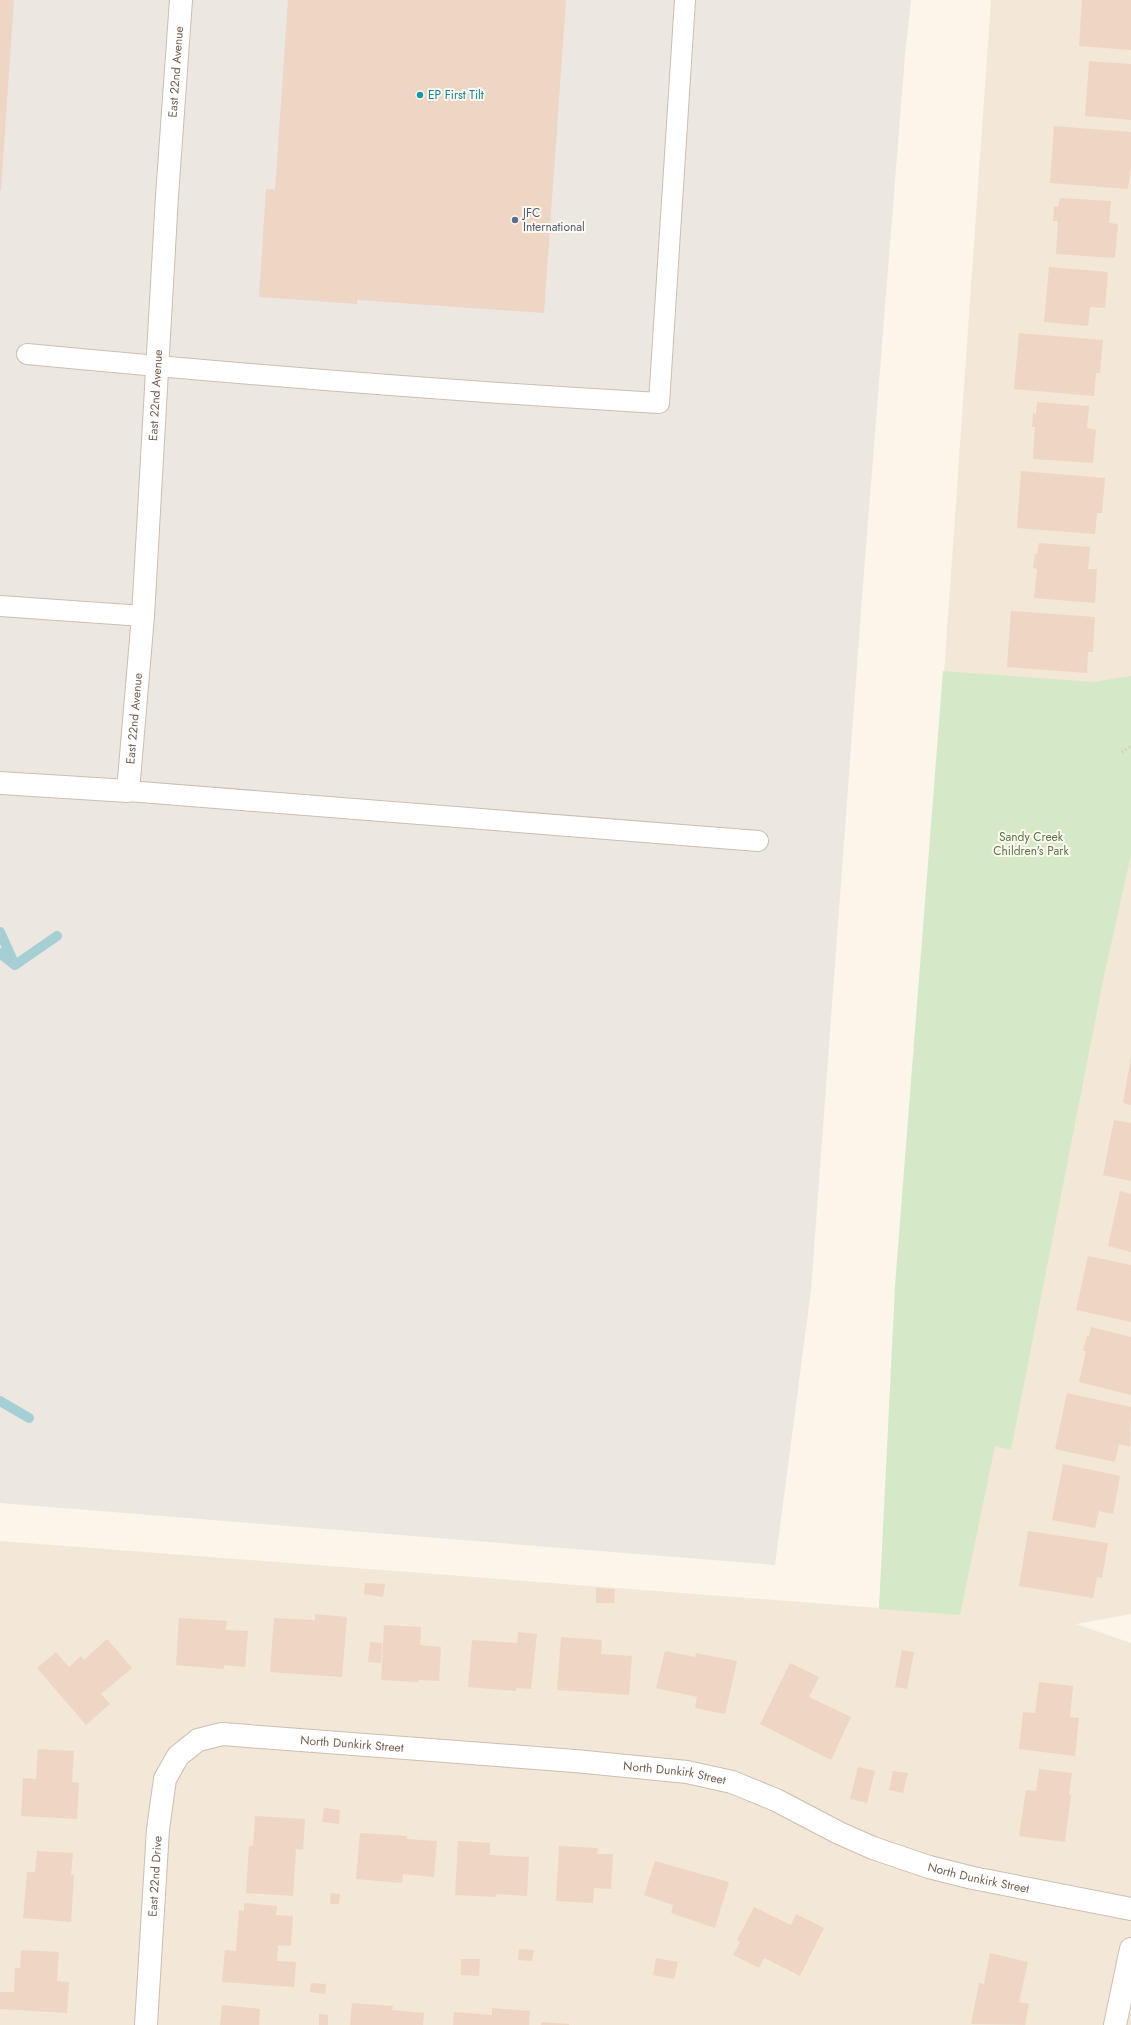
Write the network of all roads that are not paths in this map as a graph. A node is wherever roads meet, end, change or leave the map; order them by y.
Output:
1 (181, 0) edge
2 (685, 0) edge
3 (27, 354) dead end
4 (158, 366) junction
5 (0, 606) edge
6 (143, 616) junction
7 (0, 783) edge
8 (128, 791) junction
9 (758, 842) dead end
10 (198, 1740) joint
11 (1131, 1909) edge
12 (1131, 1949) edge
13 (146, 2025) edge
14 (1114, 2025) edge

1 - 4 street, East 22nd Avenue
2 - 4 lane
3 - 4 lane
4 - 6 street, East 22nd Avenue
5 - 6 lane
6 - 8 street, East 22nd Avenue
7 - 8 street
8 - 9 lane
10 - 11 street, North Dunkirk Street
10 - 13 street, East 22nd Drive
12 - 14 street

